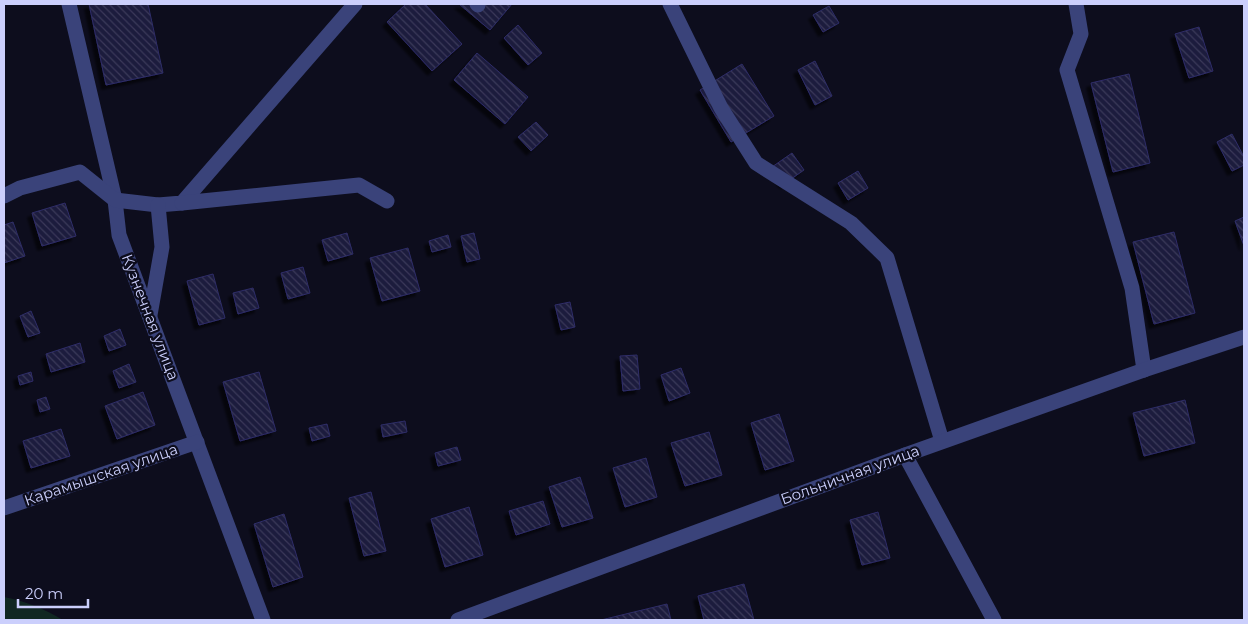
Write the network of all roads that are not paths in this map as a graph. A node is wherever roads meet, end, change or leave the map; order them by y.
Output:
1 (69, 4) edge
2 (355, 4) edge
3 (670, 4) edge
4 (1076, 4) edge
5 (4, 196) edge
6 (115, 200) junction
7 (387, 201) dead end
8 (182, 203) junction
9 (158, 205) junction
10 (150, 316) junction
11 (1244, 337) edge
12 (1144, 370) junction
13 (942, 441) junction
14 (197, 442) junction
15 (905, 455) junction
16 (4, 508) edge
17 (479, 617) edge
18 (263, 620) edge
19 (458, 620) edge
20 (994, 620) edge

1 - 6 street, Кузнечная улица
2 - 8 street
3 - 13 street
4 - 12 street
5 - 6 street
6 - 9 street
6 - 10 street, Кузнечная улица
7 - 8 street
8 - 9 street
9 - 10 street
10 - 14 street, Кузнечная улица
11 - 12 street, Больничная улица
12 - 13 street, Больничная улица
13 - 15 street, Больничная улица
14 - 16 street, Карамышская улица
14 - 18 street, Кузнечная улица
15 - 17 street, Больничная улица
15 - 20 street
17 - 19 street, Больничная улица

